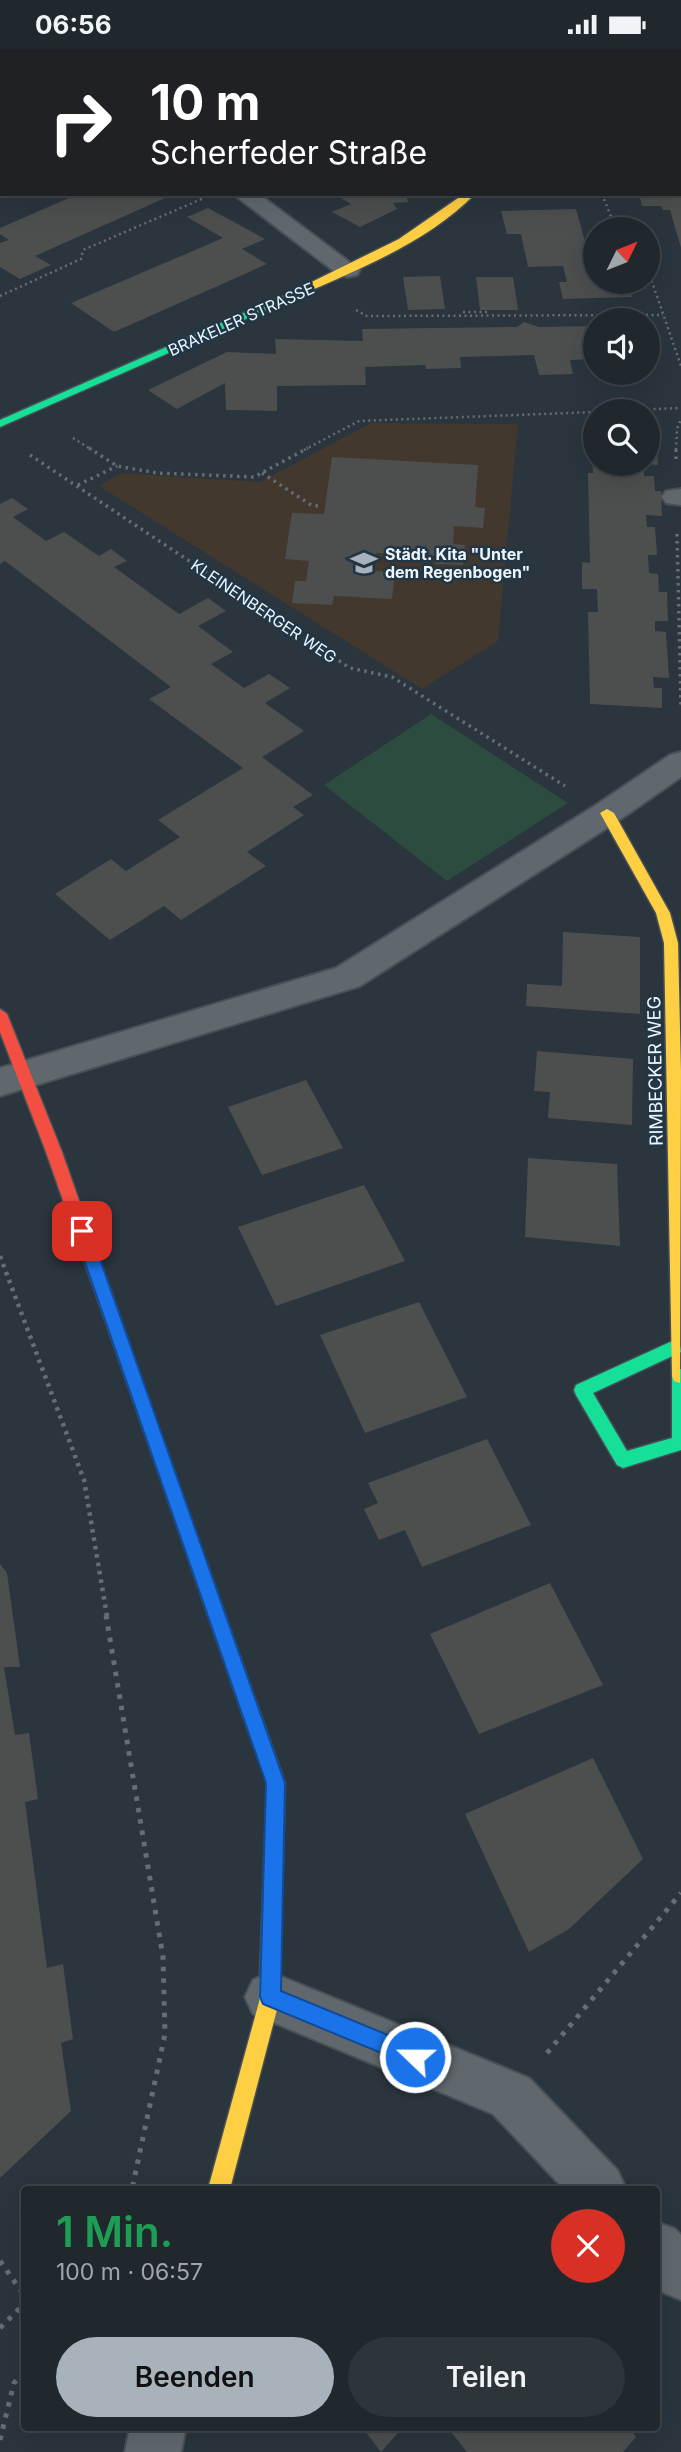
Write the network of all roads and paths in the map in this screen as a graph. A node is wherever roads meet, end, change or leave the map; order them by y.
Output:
1 (208, 196) edge
2 (247, 196) edge
3 (469, 196) edge
4 (603, 196) edge
5 (611, 217) edge
6 (348, 270) junction
7 (312, 287) junction
8 (656, 294) edge
9 (0, 296) edge
10 (463, 312) dead end
11 (663, 315) junction
12 (488, 316) junction
13 (681, 366) edge
14 (681, 408) edge
15 (660, 409) edge
16 (32, 412) junction
17 (583, 412) edge
18 (0, 423) edge
19 (22, 450) dead end
20 (117, 466) junction
21 (261, 473) junction
22 (77, 485) junction
23 (678, 497) edge
24 (318, 506) dead end
25 (681, 706) edge
26 (681, 762) edge
27 (607, 813) junction
28 (0, 1014) edge
29 (13, 1078) edge
30 (0, 1256) edge
31 (679, 1345) edge
32 (681, 1893) edge
33 (270, 1997) junction
34 (511, 2096) junction
35 (133, 2186) edge
36 (220, 2186) edge
37 (597, 2186) edge
38 (660, 2252) edge
39 (0, 2261) edge
40 (681, 2273) edge
41 (21, 2291) edge
42 (21, 2307) edge
43 (0, 2328) edge
44 (21, 2375) edge
45 (157, 2431) edge
46 (0, 2440) edge
47 (153, 2452) edge

1 - 9 path
2 - 6 street
3 - 6 street, BRAKELER STRASSE
4 - 5 path
6 - 7 street, BRAKELER STRASSE
7 - 12 path
7 - 16 street, BRAKELER STRASSE
8 - 11 path
10 - 12 path
11 - 12 path
11 - 13 path
14 - 15 path
16 - 18 street, BRAKELER STRASSE
16 - 20 path
17 - 21 path
19 - 22 path, KLEINENBERGER WEG
20 - 21 path
20 - 22 path
21 - 24 path
22 - 27 path, KLEINENBERGER WEG
23 - 25 path
26 - 27 street
27 - 29 street
27 - 31 street, RIMBECKER WEG
28 - 29 street
29 - 33 street
30 - 35 path
31 - 31 street, RIMBECKER WEG
32 - 34 path
33 - 34 street
33 - 36 street
34 - 37 street
38 - 40 street
39 - 41 path
42 - 43 path
44 - 46 path
45 - 47 street

